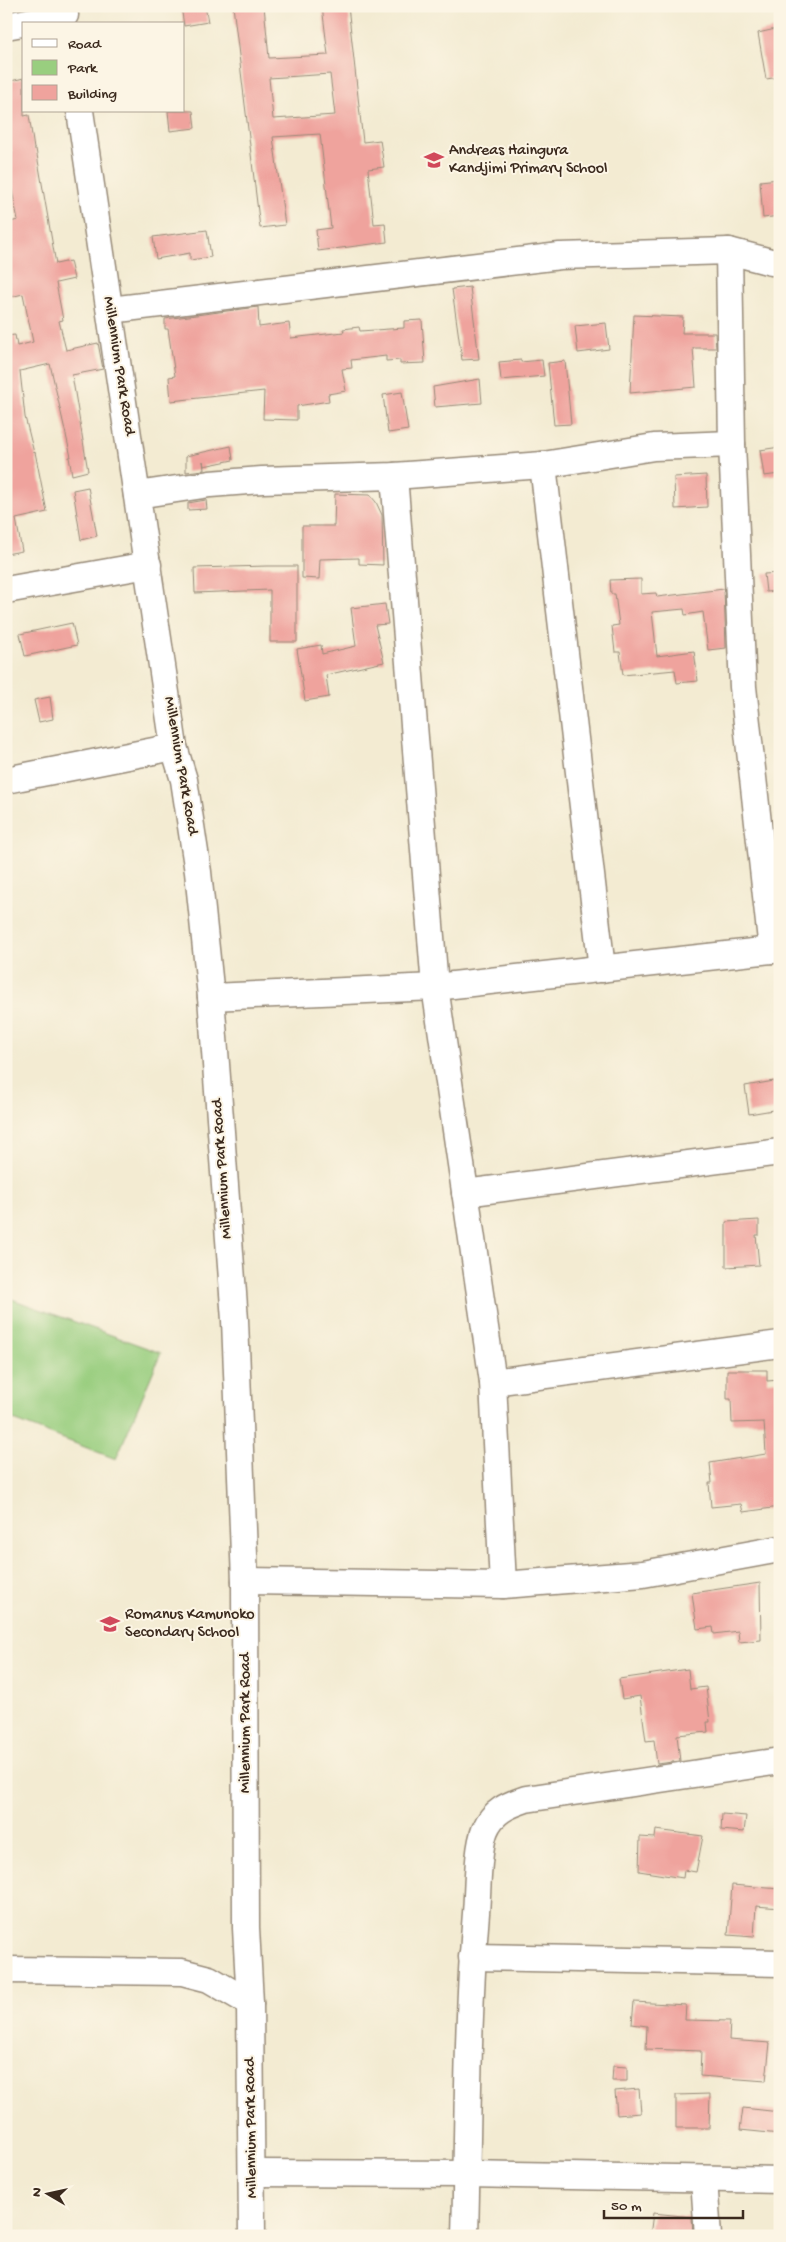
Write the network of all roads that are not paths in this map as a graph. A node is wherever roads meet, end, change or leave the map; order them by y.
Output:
1 (65, 15) edge
2 (27, 22) edge
3 (22, 23) edge
4 (6, 26) edge
5 (80, 112) edge
6 (729, 251) junction
7 (780, 262) edge
8 (110, 310) junction
9 (732, 444) junction
10 (544, 465) junction
11 (394, 476) junction
12 (138, 494) junction
13 (148, 566) junction
14 (6, 590) edge
15 (174, 747) junction
16 (6, 780) edge
17 (776, 949) edge
18 (602, 969) junction
19 (435, 987) junction
20 (211, 997) junction
21 (780, 1152) edge
22 (465, 1193) junction
23 (780, 1344) edge
24 (493, 1382) junction
25 (780, 1549) edge
26 (246, 1581) junction
27 (503, 1585) junction
28 (780, 1761) edge
29 (472, 1957) junction
30 (780, 1963) edge
31 (6, 1970) edge
32 (250, 2003) junction
33 (253, 2172) junction
34 (467, 2174) junction
35 (704, 2179) junction
36 (780, 2180) edge
37 (252, 2236) edge
38 (465, 2236) edge
39 (708, 2236) edge

1 - 2 street
3 - 4 street
5 - 8 street, Millennium Park Road
6 - 7 street
6 - 8 street
6 - 9 street
8 - 12 street, Millennium Park Road
9 - 10 street
9 - 17 street
10 - 11 street
10 - 18 street
11 - 12 street
11 - 19 street
12 - 13 street, Millennium Park Road
13 - 14 street
13 - 15 street, Millennium Park Road
15 - 16 street
15 - 20 street, Millennium Park Road
17 - 18 street
18 - 19 street
19 - 20 street
19 - 22 street
20 - 26 street, Millennium Park Road
21 - 22 street
22 - 24 street
23 - 24 street
24 - 27 street
25 - 27 street
26 - 27 street
26 - 32 street, Millennium Park Road
28 - 29 street
29 - 30 street
29 - 34 street
31 - 32 street
32 - 33 street, Millennium Park Road
33 - 34 street
33 - 37 street, Millennium Park Road
34 - 35 street
34 - 38 street
35 - 36 street
35 - 39 street

